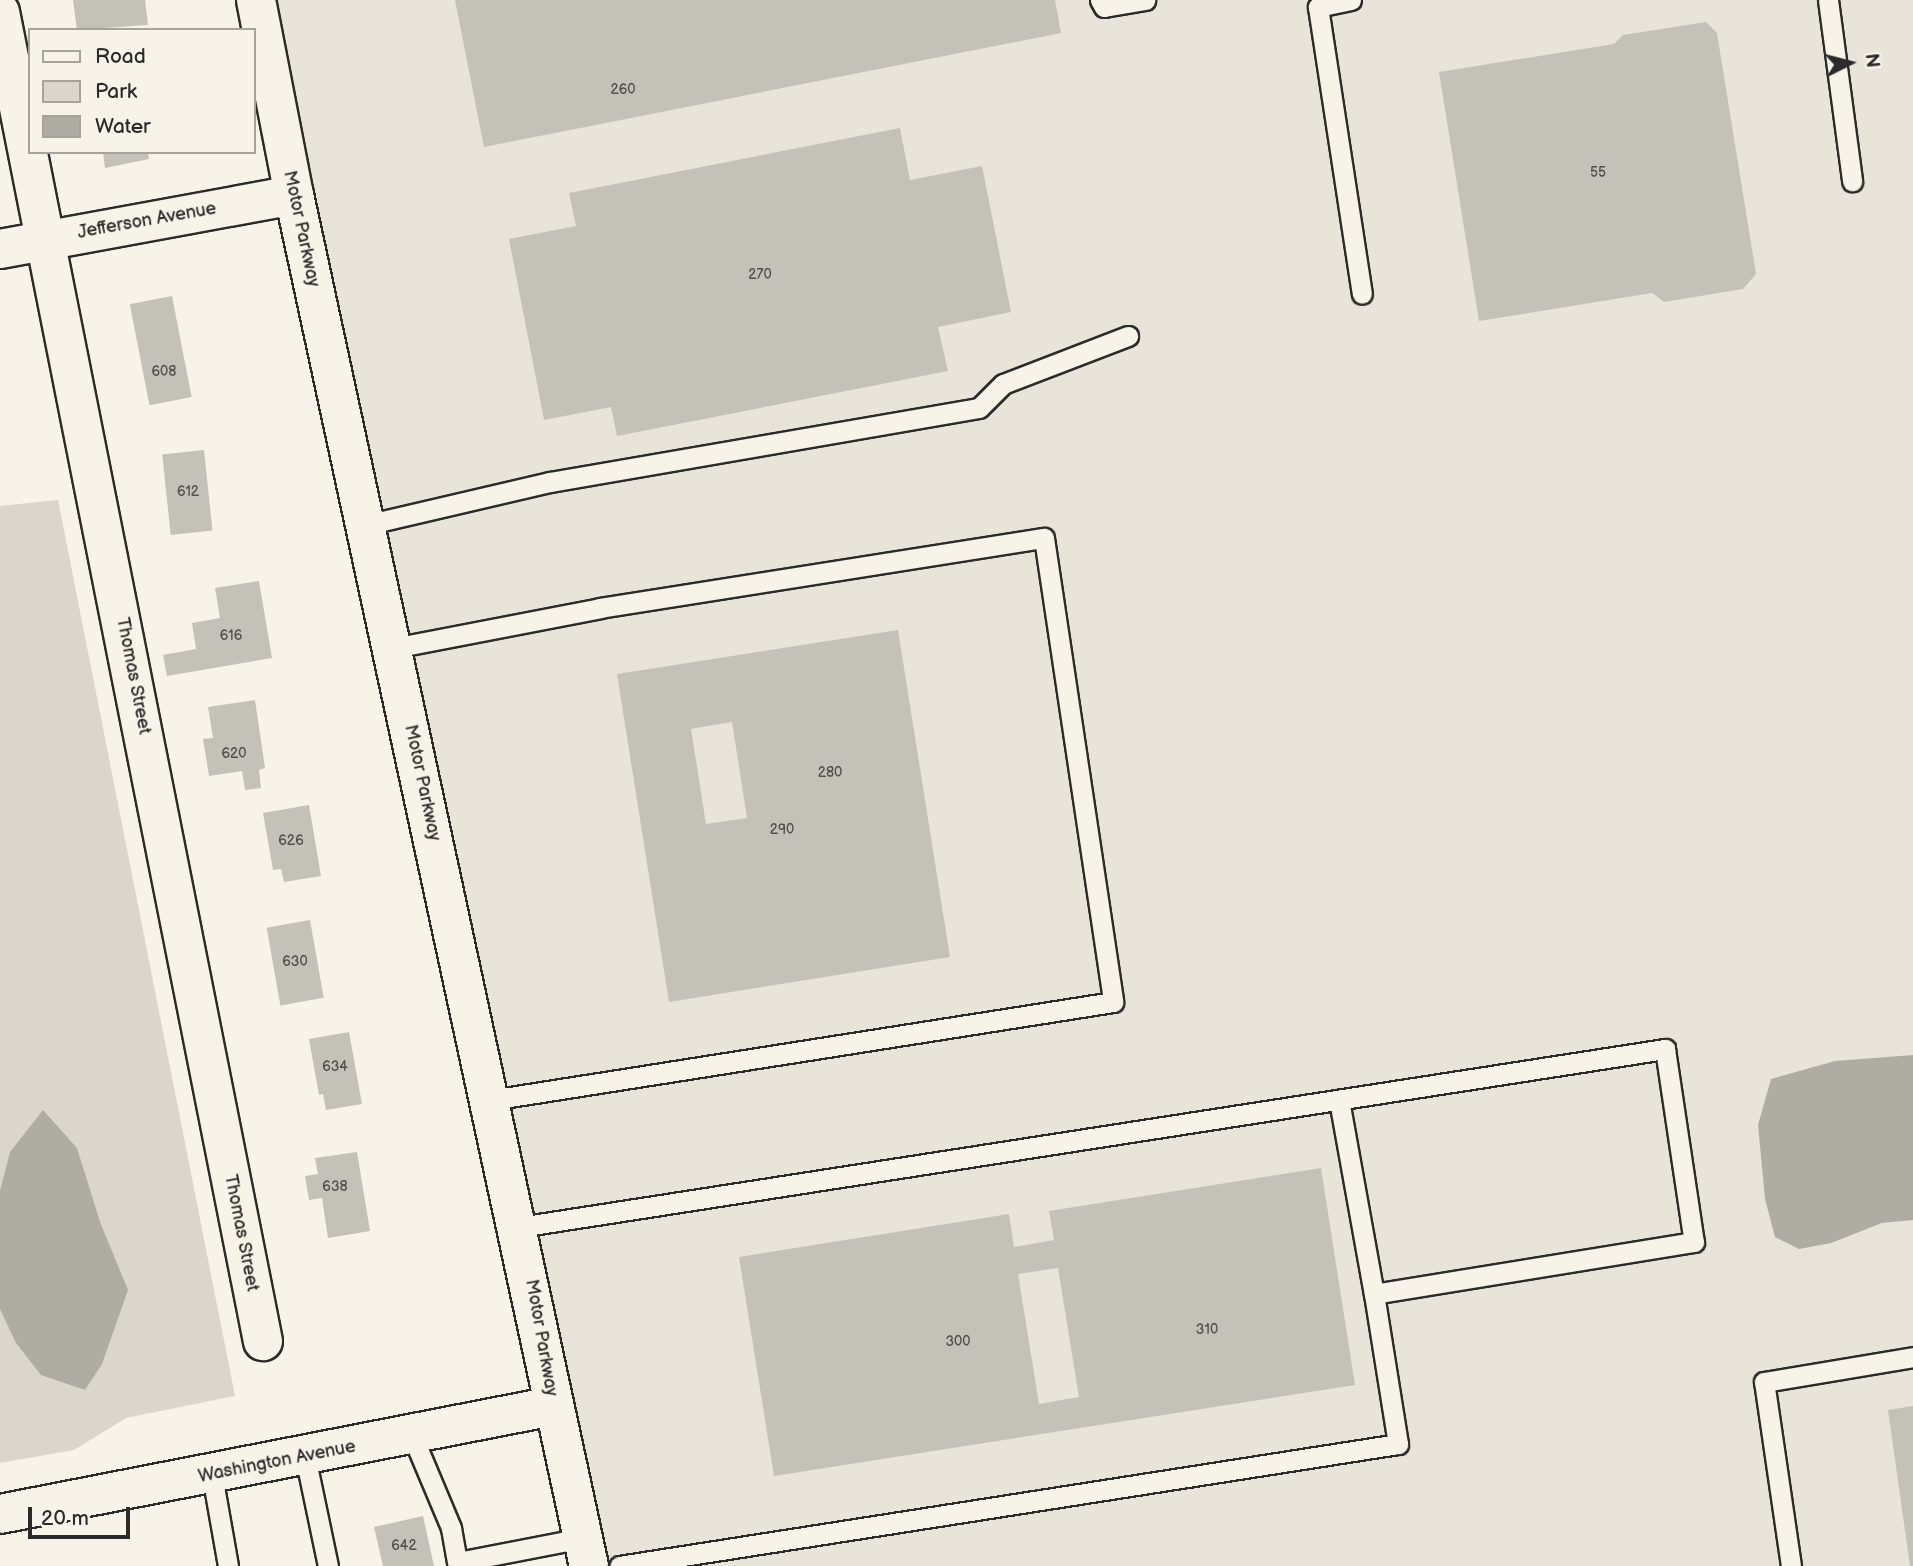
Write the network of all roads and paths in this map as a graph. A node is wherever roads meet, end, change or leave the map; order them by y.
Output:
1 (256, 0) edge
2 (1100, 0) edge
3 (1145, 0) edge
4 (1351, 0) edge
5 (1828, 0) edge
6 (0, 12) edge
7 (28, 144) edge
8 (30, 154) edge
9 (1852, 181) dead end
10 (294, 195) junction
11 (48, 239) junction
12 (0, 249) edge
13 (1362, 293) dead end
14 (1128, 336) dead end
15 (365, 525) junction
16 (393, 648) junction
17 (491, 1100) junction
18 (1339, 1100) junction
19 (519, 1227) junction
20 (1374, 1294) junction
21 (262, 1341) dead end
22 (1913, 1357) edge
23 (553, 1406) junction
24 (412, 1434) junction
25 (305, 1456) junction
26 (212, 1475) junction
27 (0, 1514) edge
28 (586, 1552) edge
29 (458, 1564) edge
30 (228, 1566) edge
31 (328, 1566) edge
32 (620, 1566) edge
33 (1790, 1566) edge

1 - 10 street, Motor Parkway
2 - 3 lane
4 - 13 lane
5 - 9 lane
6 - 7 street, Thomas Street
8 - 11 street, Thomas Street
10 - 11 street, Jefferson Avenue
10 - 15 street, Motor Parkway
11 - 12 street, Jefferson Avenue
11 - 21 street, Thomas Street
14 - 15 lane
15 - 16 street, Motor Parkway
16 - 17 street, Motor Parkway
16 - 17 lane
17 - 19 street, Motor Parkway
18 - 19 lane
18 - 20 lane
18 - 20 lane
19 - 23 street, Motor Parkway
20 - 32 lane
22 - 33 lane
23 - 24 street, Washington Avenue
23 - 28 street, Motor Parkway
24 - 25 street, Washington Avenue
24 - 29 lane
25 - 26 street, Washington Avenue
25 - 31 lane
26 - 27 street, Washington Avenue
26 - 30 lane
28 - 29 lane

